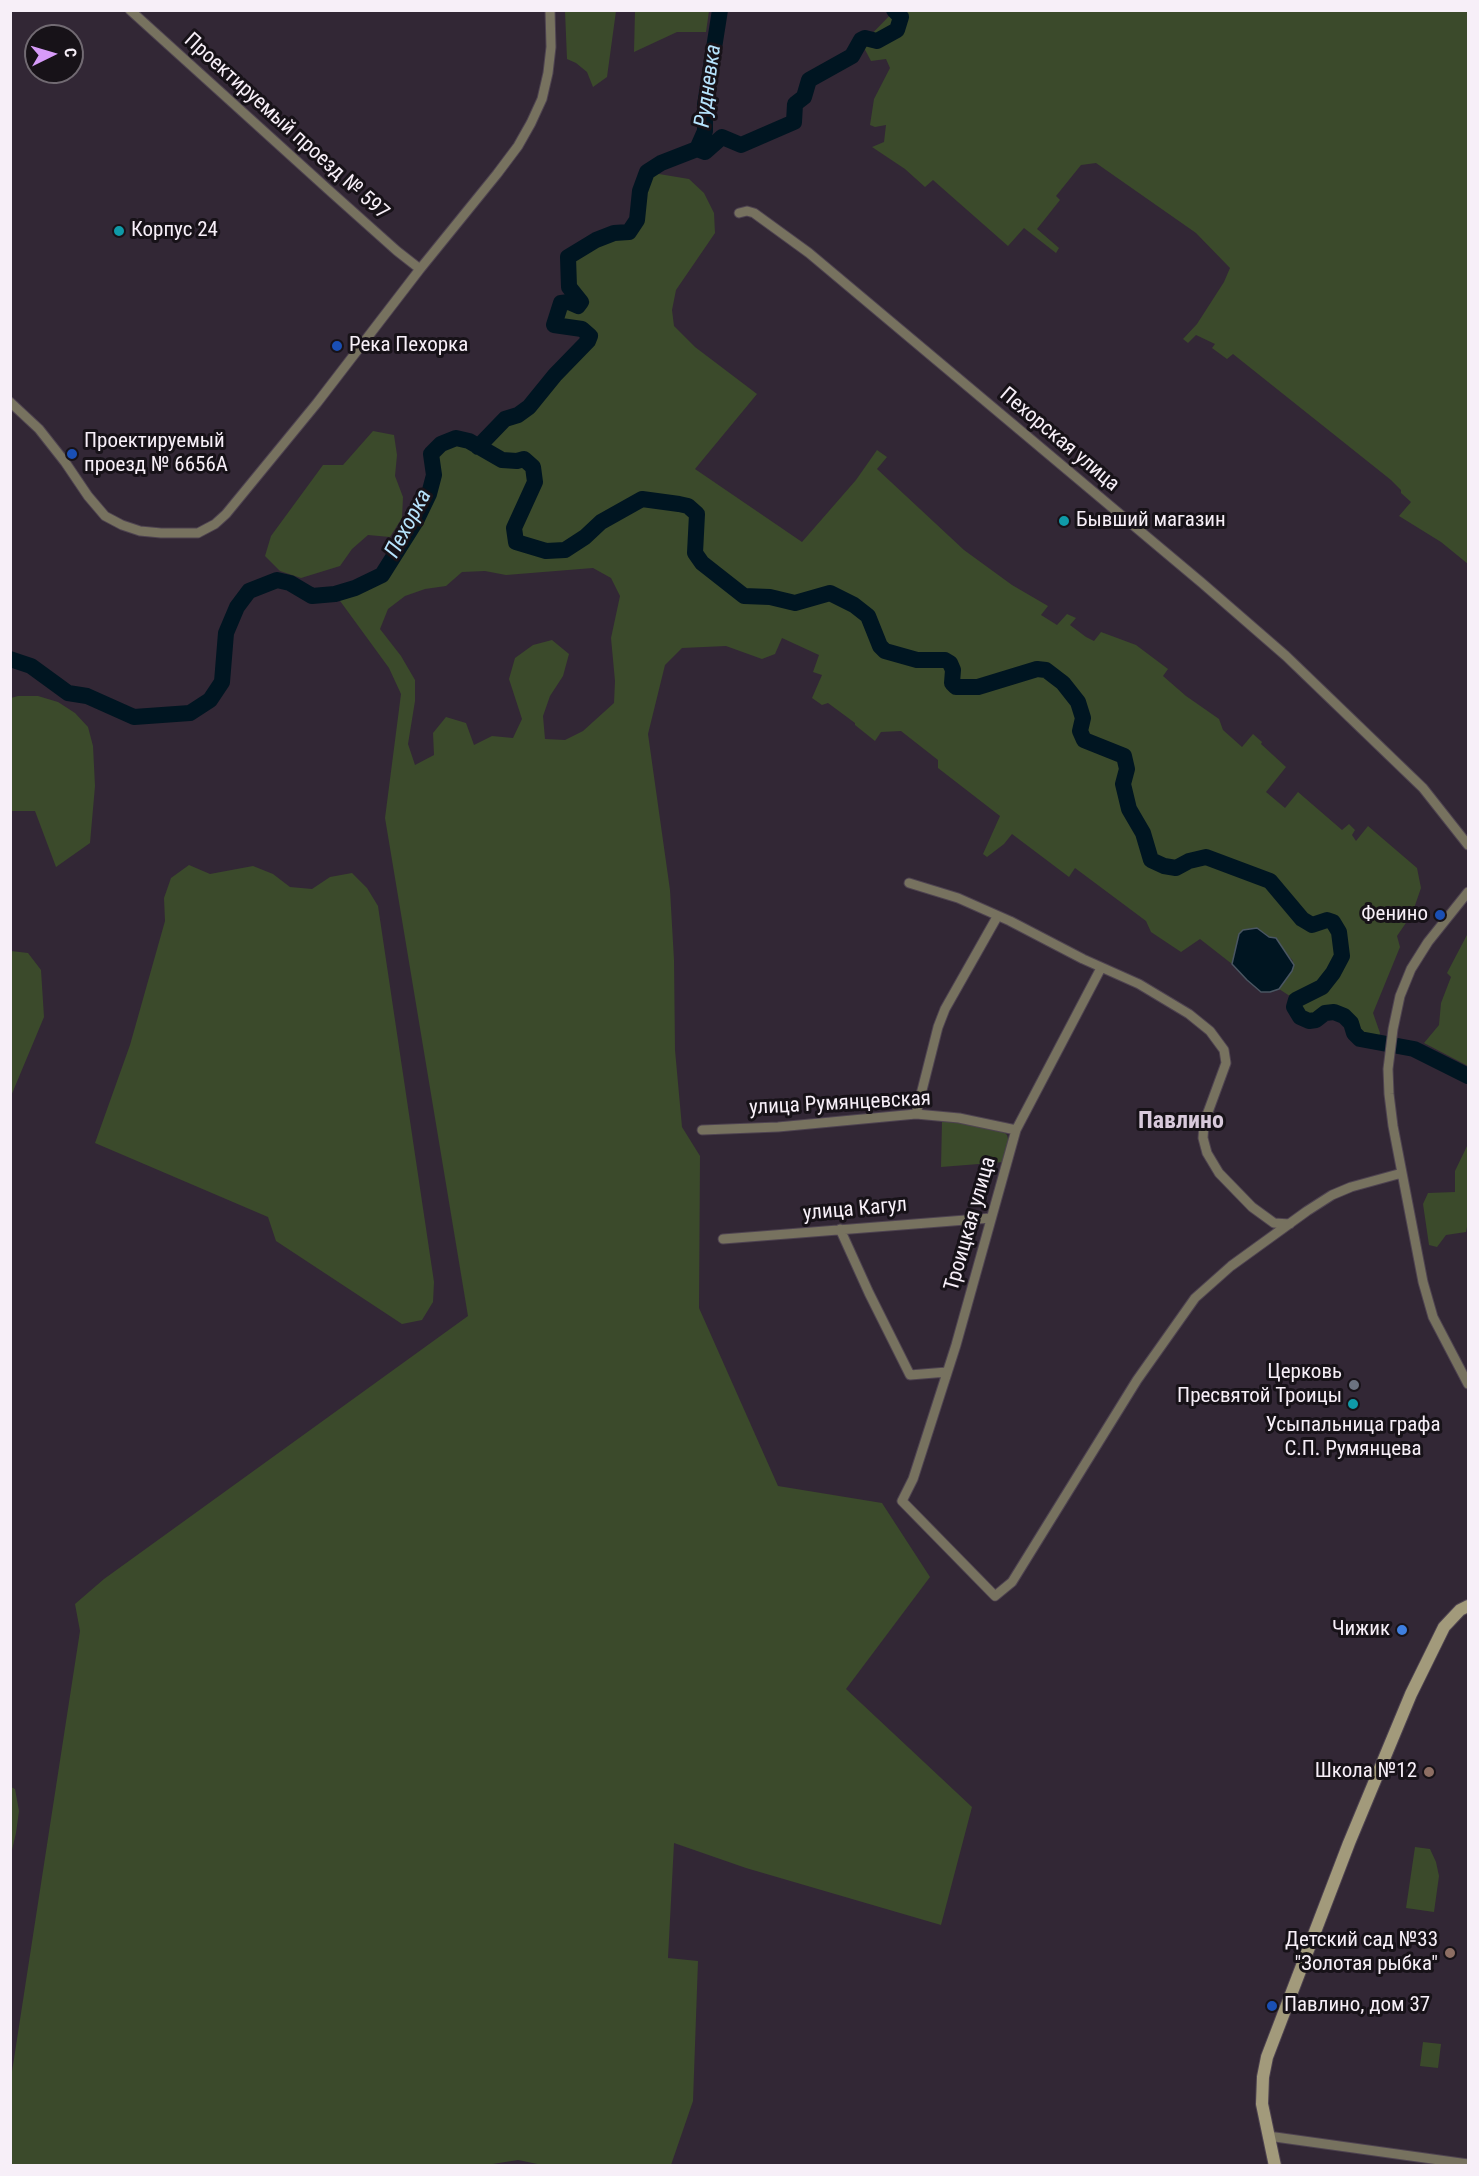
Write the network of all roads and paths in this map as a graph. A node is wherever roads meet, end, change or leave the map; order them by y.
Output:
1 (130, 10) edge
2 (550, 10) edge
3 (739, 213) dead end
4 (420, 269) junction
5 (10, 402) edge
6 (1468, 845) edge
7 (909, 883) dead end
8 (1468, 892) edge
9 (997, 917) junction
10 (1101, 968) junction
11 (916, 1114) junction
12 (702, 1130) dead end
13 (1016, 1130) junction
14 (1402, 1173) junction
15 (991, 1218) junction
16 (1290, 1224) junction
17 (840, 1229) junction
18 (723, 1239) dead end
19 (947, 1372) junction
20 (1468, 1384) edge
21 (1468, 1606) edge
22 (1268, 2136) junction
23 (1468, 2164) edge
24 (1275, 2166) edge

1 - 4 street, Проектируемый проезд № 597
2 - 4 street
3 - 6 street, Пехорская улица
4 - 5 street
7 - 9 street
8 - 14 street
9 - 10 street
9 - 11 street
10 - 13 street, Троицкая улица
10 - 16 street
11 - 12 street, улица Румянцевская
11 - 13 street, улица Румянцевская
13 - 15 street, Троицкая улица
14 - 16 street
14 - 20 street
15 - 17 street, улица Кагул
15 - 19 street, Троицкая улица
16 - 19 street, Троицкая улица
17 - 18 street, улица Кагул
17 - 19 street
21 - 22 main road
22 - 23 street
22 - 24 main road

